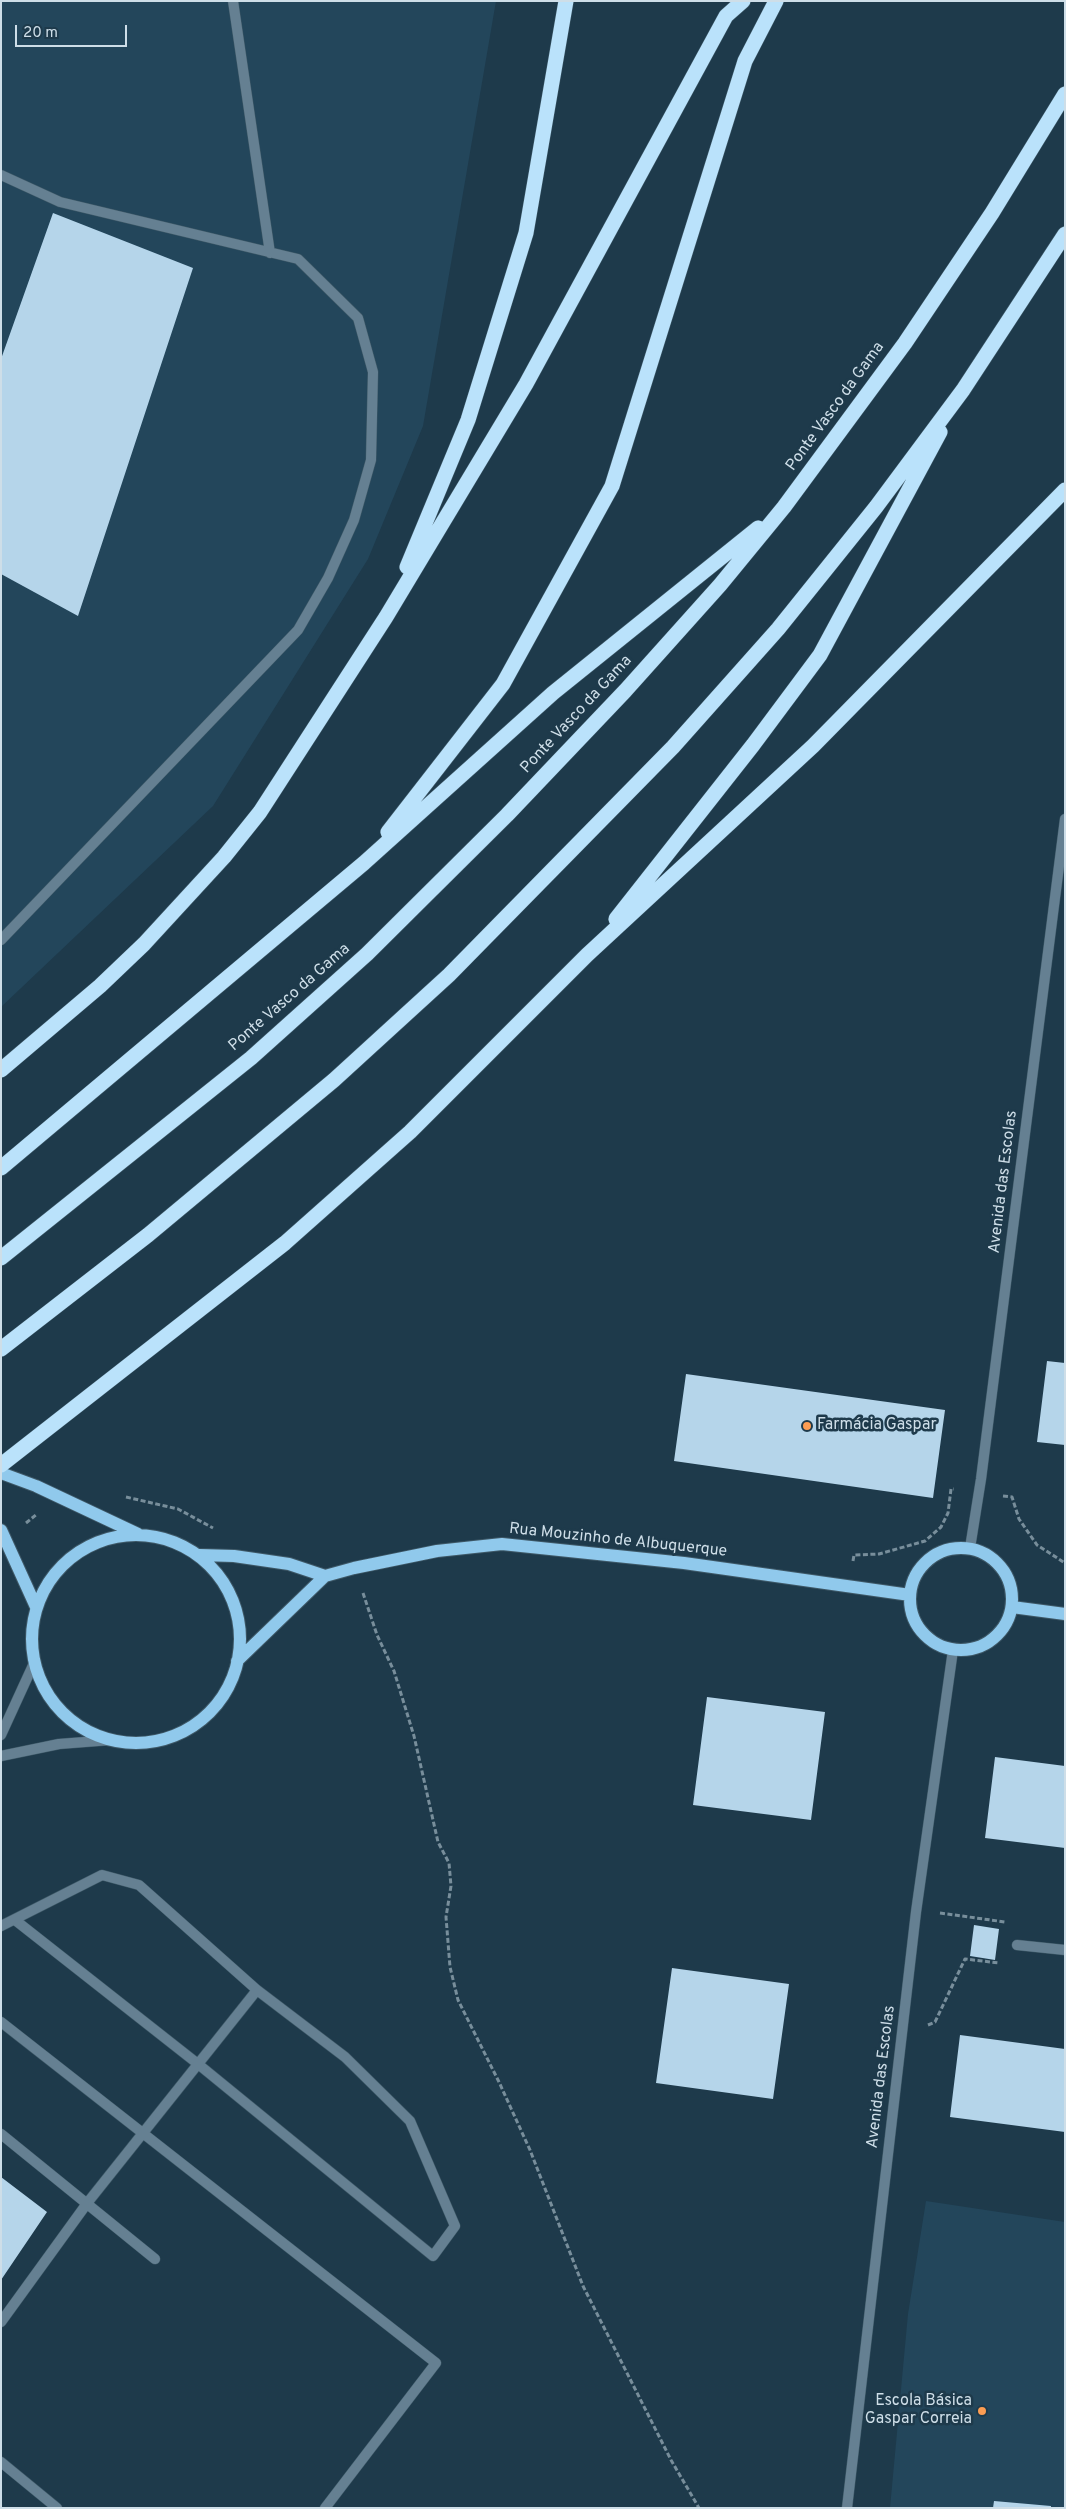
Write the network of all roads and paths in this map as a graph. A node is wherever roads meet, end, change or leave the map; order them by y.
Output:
1 (233, 1) edge
2 (566, 1) edge
3 (742, 1) edge
4 (776, 1) edge
5 (1065, 94) edge
6 (1, 175) edge
7 (1065, 234) edge
8 (270, 253) junction
9 (962, 390) junction
10 (1065, 490) edge
11 (784, 507) junction
12 (386, 617) junction
13 (1065, 820) edge
14 (364, 862) junction
15 (1, 940) edge
16 (587, 956) junction
17 (1, 1070) edge
18 (1, 1168) edge
19 (1, 1258) edge
20 (1, 1349) edge
21 (1, 1465) edge
22 (1, 1472) edge
23 (118, 1496) dead end
24 (214, 1529) dead end
25 (1, 1530) edge
26 (138, 1534) junction
27 (970, 1548) junction
28 (199, 1556) junction
29 (325, 1576) junction
30 (354, 1594) dead end
31 (910, 1595) junction
32 (36, 1607) junction
33 (1012, 1607) junction
34 (1065, 1614) edge
35 (953, 1650) junction
36 (237, 1661) junction
37 (34, 1663) junction
38 (1, 1735) edge
39 (111, 1740) junction
40 (1, 1756) edge
41 (949, 1913) dead end
42 (15, 1920) junction
43 (1010, 1923) dead end
44 (1, 1926) edge
45 (1017, 1945) dead end
46 (1065, 1950) edge
47 (1003, 1964) dead end
48 (257, 1990) junction
49 (1, 2022) edge
50 (902, 2036) junction
51 (198, 2064) junction
52 (1, 2134) edge
53 (143, 2134) junction
54 (88, 2202) junction
55 (155, 2259) dead end
56 (1, 2322) edge
57 (1, 2462) edge
58 (57, 2508) edge
59 (325, 2508) edge
60 (699, 2508) edge
61 (847, 2508) edge

1 - 8 street
2 - 12 highway
3 - 12 highway
4 - 14 highway
5 - 11 highway, Ponte Vasco da Gama
6 - 8 street
7 - 9 highway
8 - 15 street
9 - 16 highway
9 - 20 highway
10 - 16 highway
11 - 14 highway
11 - 19 highway, Ponte Vasco da Gama
12 - 17 highway
13 - 27 street, Avenida das Escolas
14 - 18 highway
16 - 21 highway
22 - 26 main road
23 - 24 path
25 - 32 main road
26 - 28 main road
26 - 32 main road
27 - 31 main road
27 - 33 main road
28 - 29 main road
28 - 36 main road
29 - 31 main road, Rua Mouzinho de Albuquerque
29 - 36 main road, Rua Mouzinho de Albuquerque
30 - 60 path
31 - 35 main road
32 - 37 main road
33 - 34 main road
33 - 35 main road
35 - 50 street, Avenida das Escolas
36 - 39 main road
37 - 38 street
37 - 39 main road
39 - 40 street
41 - 43 path
42 - 44 street
42 - 48 street
42 - 51 street
45 - 46 street
47 - 50 path
48 - 51 street
48 - 51 street
49 - 53 street
50 - 61 street, Avenida das Escolas
51 - 53 street
52 - 54 street
53 - 54 street
53 - 59 street
54 - 55 street
54 - 56 street
57 - 58 street

